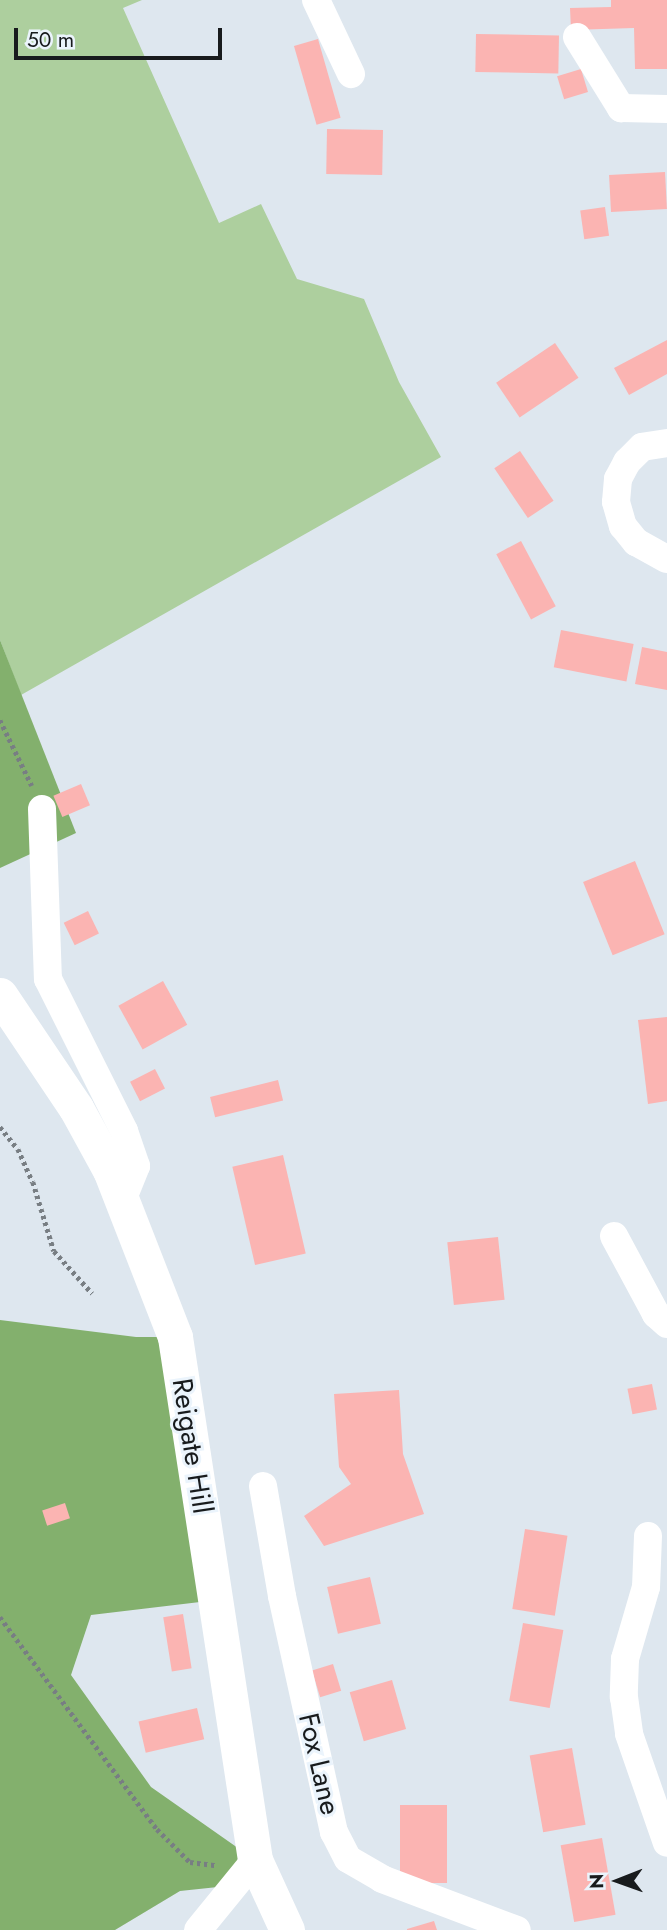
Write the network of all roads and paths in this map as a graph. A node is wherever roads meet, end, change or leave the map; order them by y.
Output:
1 (316, 0) edge
2 (577, 37) dead end
3 (351, 74) dead end
4 (667, 109) edge
5 (667, 443) edge
6 (667, 559) edge
7 (0, 720) edge
8 (43, 809) joint
9 (0, 995) edge
10 (0, 1127) edge
11 (123, 1199) junction
12 (614, 1236) dead end
13 (92, 1293) dead end
14 (667, 1324) edge
15 (263, 1486) dead end
16 (648, 1536) dead end
17 (656, 1587) edge
18 (0, 1616) edge
19 (667, 1843) edge
20 (255, 1860) junction
21 (198, 1930) edge
22 (287, 1930) edge
23 (517, 1930) edge

1 - 3 street
2 - 4 street
5 - 6 street
7 - 8 path
8 - 11 street
9 - 11 main road, Reigate Hill
10 - 13 path
11 - 20 main road, Reigate Hill
12 - 14 street
15 - 23 street, Fox Lane
16 - 17 street
17 - 19 street
18 - 20 path
20 - 21 street
20 - 22 main road, Reigate Hill

